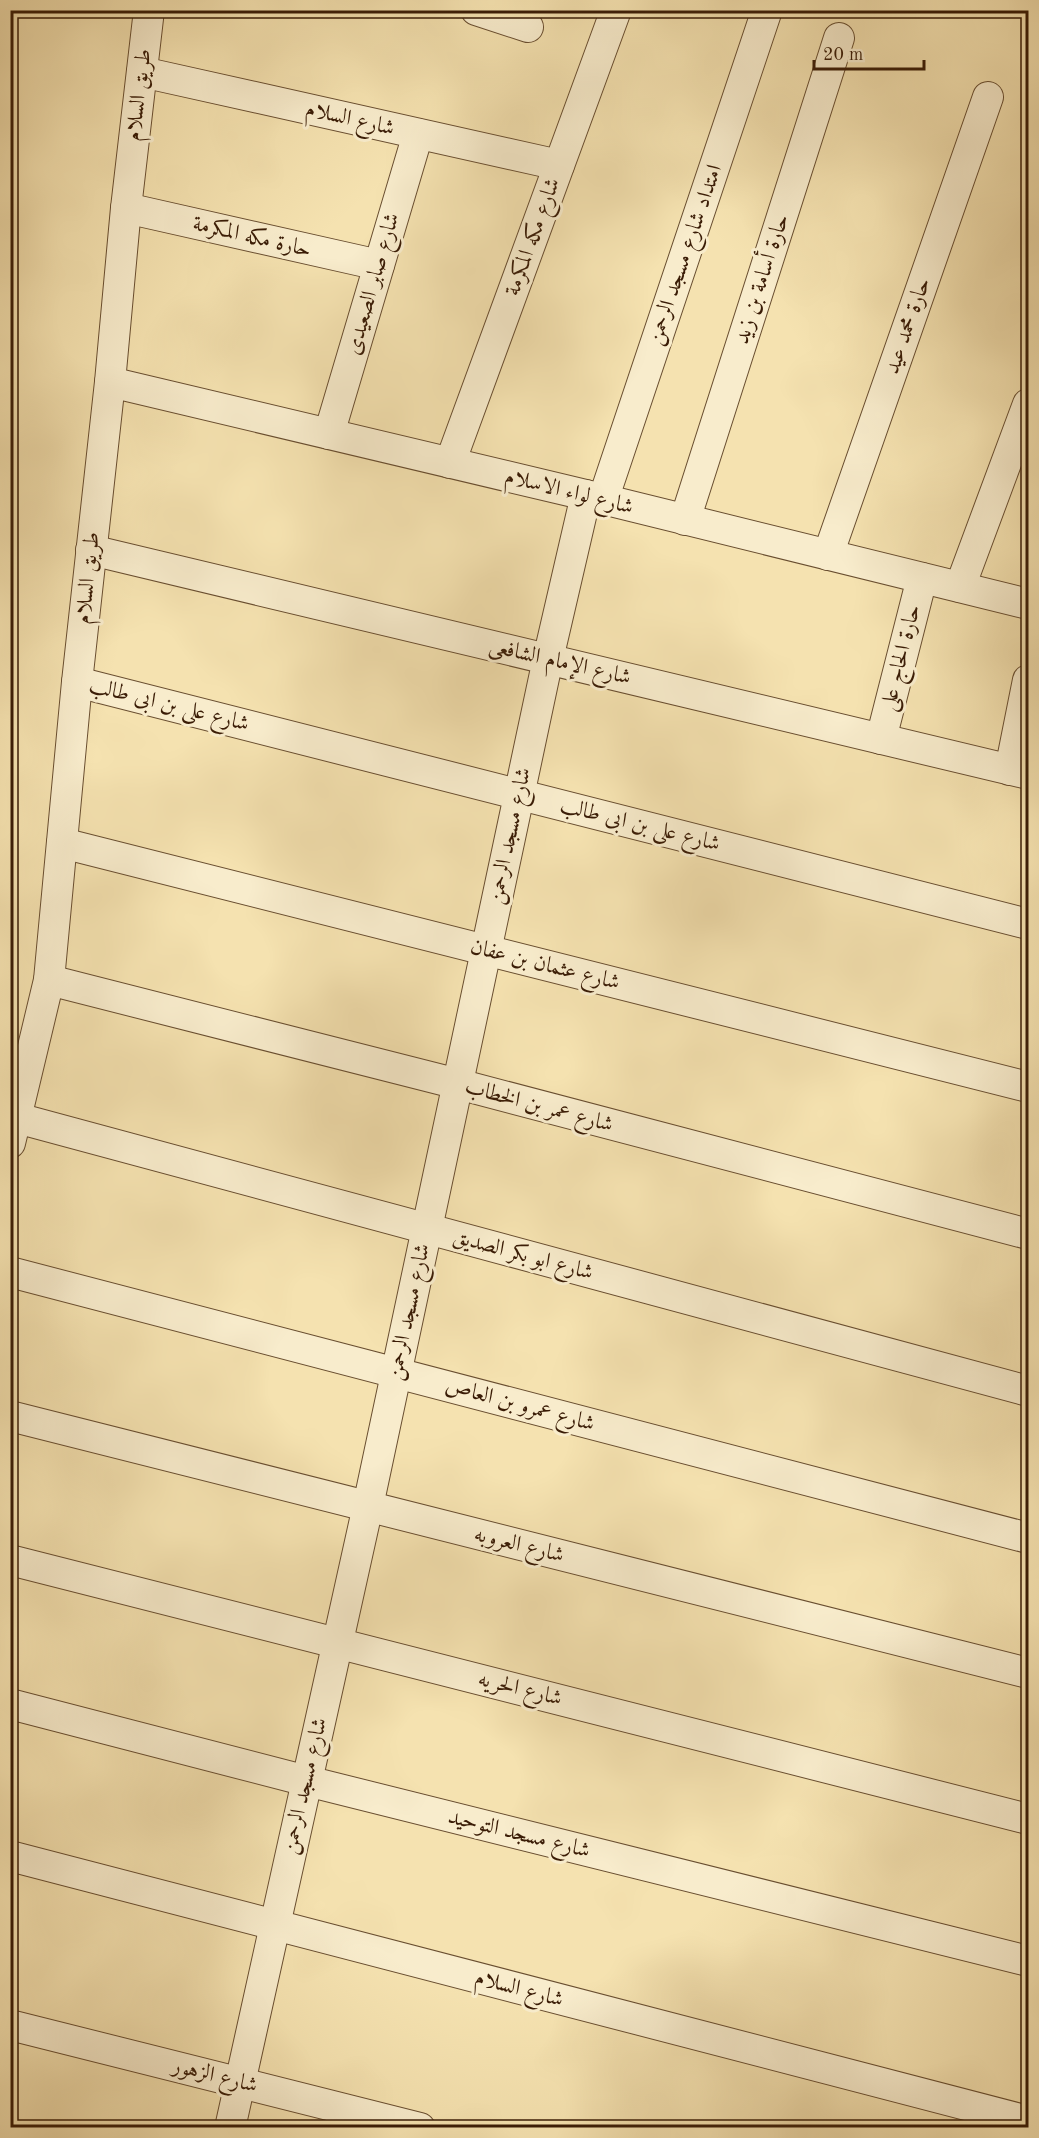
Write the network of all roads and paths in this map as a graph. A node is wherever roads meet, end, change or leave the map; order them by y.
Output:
1 (149, 10) edge
2 (476, 10) edge
3 (616, 10) edge
4 (767, 10) edge
5 (528, 27) dead end
6 (839, 38) dead end
7 (142, 72) junction
8 (988, 97) dead end
9 (418, 134) junction
10 (559, 165) junction
11 (126, 208) junction
12 (379, 265) junction
13 (110, 382) junction
14 (1029, 404) edge
15 (329, 434) junction
16 (450, 463) junction
17 (595, 498) junction
18 (685, 520) junction
19 (91, 550) junction
20 (828, 555) junction
21 (922, 578) junction
22 (960, 587) junction
23 (1029, 604) edge
24 (548, 659) junction
25 (1029, 680) edge
26 (77, 682) junction
27 (881, 739) junction
28 (1019, 772) edge
29 (519, 795) junction
30 (62, 843) junction
31 (1029, 924) edge
32 (486, 950) junction
33 (49, 980) junction
34 (458, 1084) junction
35 (1029, 1087) edge
36 (14, 1131) edge
37 (427, 1229) junction
38 (1029, 1234) edge
39 (10, 1272) edge
40 (396, 1373) junction
41 (1029, 1391) edge
42 (10, 1416) edge
43 (368, 1506) junction
44 (1029, 1538) edge
45 (10, 1560) edge
46 (338, 1643) junction
47 (1029, 1673) edge
48 (10, 1704) edge
49 (307, 1781) junction
50 (1029, 1819) edge
51 (10, 1856) edge
52 (274, 1925) junction
53 (1029, 1961) edge
54 (10, 2025) edge
55 (240, 2082) junction
56 (1029, 2121) edge
57 (230, 2127) edge
58 (420, 2127) edge

1 - 7 street, طريق السلام
2 - 5 street
3 - 10 street, شارع مكه المكرمة
4 - 17 street, امتداد شارع مسجد الرحمن
6 - 18 street, حارة أسامة بن زيد
7 - 9 street, شارع السلام
7 - 11 street, طريق السلام
8 - 20 street, حارة محمد عيد
9 - 10 street, شارع السلام
9 - 12 street, شارع صابر الصعيدى
10 - 16 street, شارع مكه المكرمة
11 - 12 street, حارة مكه المكرمة
11 - 13 street, طريق السلام
12 - 15 street, شارع صابر الصعيدى
13 - 15 street, شارع لواء الاسلام
13 - 19 street, طريق السلام
14 - 22 street
15 - 16 street, شارع لواء الاسلام
16 - 17 street, شارع لواء الاسلام
17 - 18 street, شارع لواء الاسلام
17 - 24 street, شارع مسجد الرحمن
18 - 20 street, شارع لواء الاسلام
19 - 24 street, شارع الإمام الشافعى
19 - 26 street, طريق السلام
20 - 21 street, شارع لواء الاسلام
21 - 22 street, شارع لواء الاسلام
21 - 27 street, حارة الحاج على
22 - 23 street, شارع لواء الاسلام
24 - 27 street, شارع الإمام الشافعى
24 - 29 street, شارع مسجد الرحمن
25 - 28 street
26 - 29 street, شارع على بن ابى طالب
26 - 30 street, طريق السلام
27 - 28 street, شارع الإمام الشافعى
29 - 31 street, شارع على بن ابى طالب
29 - 32 street, شارع مسجد الرحمن
30 - 32 street, شارع عثمان بن عفان
30 - 33 street, طريق السلام
32 - 34 street, شارع مسجد الرحمن
32 - 35 street, شارع عثمان بن عفان
33 - 34 street, شارع عمر بن الخطاب
33 - 36 street, طريق السلام
34 - 37 street, شارع مسجد الرحمن
34 - 38 street, شارع عمر بن الخطاب
36 - 37 street, شارع ابو بكر الصديق
37 - 40 street, شارع مسجد الرحمن
37 - 41 street, شارع ابو بكر الصديق
39 - 40 street, شارع عمرو بن العاص
40 - 43 street, شارع مسجد الرحمن
40 - 44 street, شارع عمرو بن العاص
42 - 43 street, شارع العروبه
43 - 46 street, شارع مسجد الرحمن
43 - 47 street, شارع العروبه
45 - 46 street, شارع الحريه
46 - 49 street, شارع مسجد الرحمن
46 - 50 street, شارع الحريه
48 - 49 street, شارع مسجد التوحيد
49 - 52 street, شارع مسجد الرحمن
49 - 53 street, شارع مسجد التوحيد
51 - 52 street, شارع السلام
52 - 55 street, شارع مسجد الرحمن
52 - 56 street, شارع السلام
54 - 55 street, شارع الزهور
55 - 57 street, شارع مسجد الرحمن
55 - 58 street, شارع الزهور

